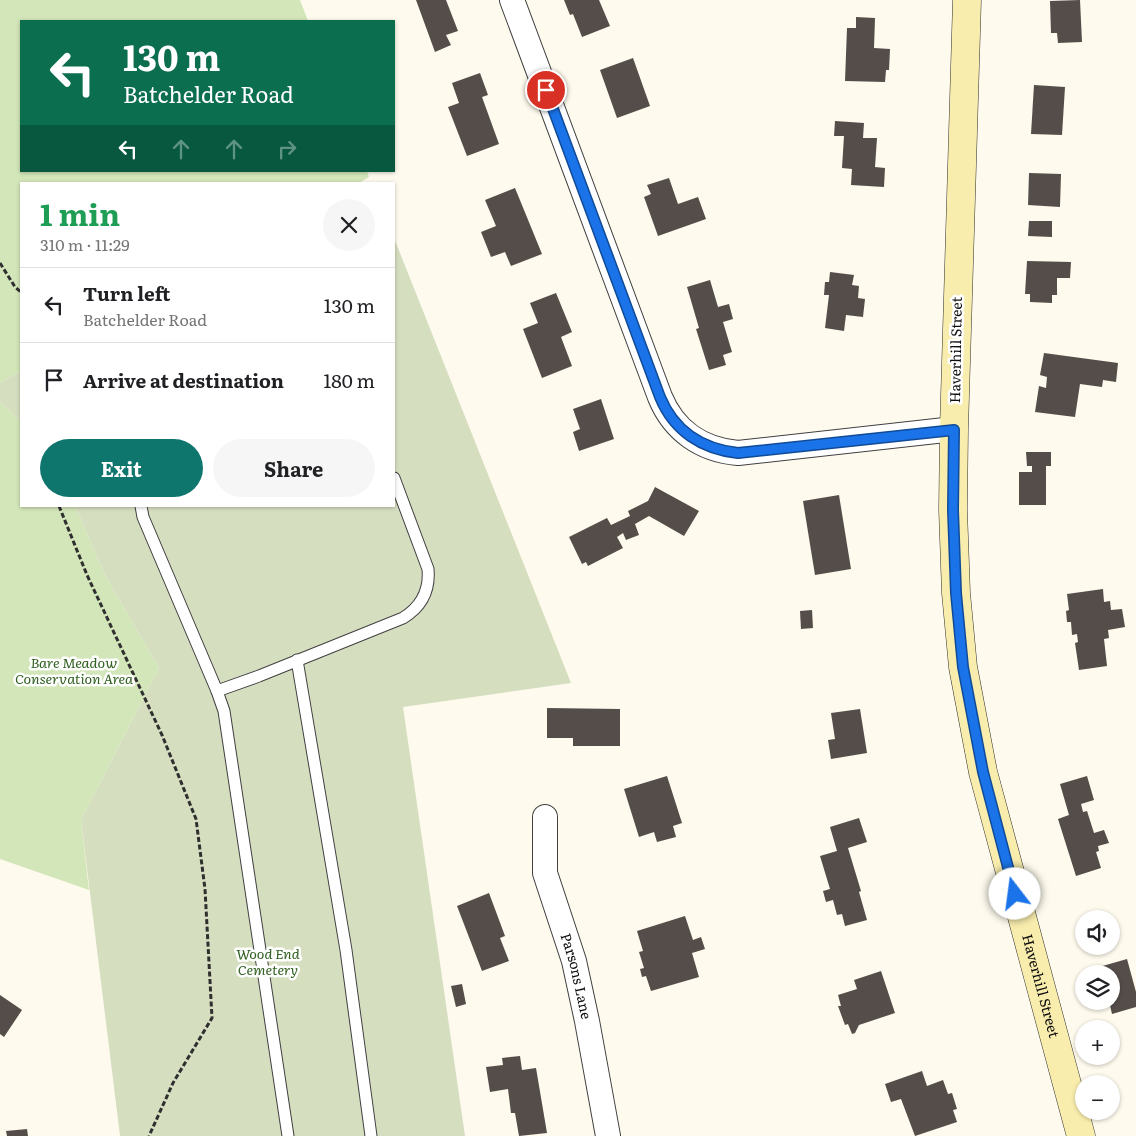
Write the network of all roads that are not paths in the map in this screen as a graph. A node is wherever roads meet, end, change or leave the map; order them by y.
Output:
1 (512, 0) edge
2 (967, 0) edge
3 (954, 430) junction
4 (395, 481) edge
5 (140, 507) edge
6 (297, 660) junction
7 (218, 691) junction
8 (545, 817) dead end
9 (288, 1136) edge
10 (371, 1136) edge
11 (608, 1136) edge
12 (1081, 1136) edge

1 - 3 street
2 - 3 main road, Haverhill Street
3 - 12 main road, Haverhill Street
4 - 6 lane
5 - 7 lane
6 - 7 lane
6 - 10 lane
7 - 9 lane
8 - 11 street, Parsons Lane

